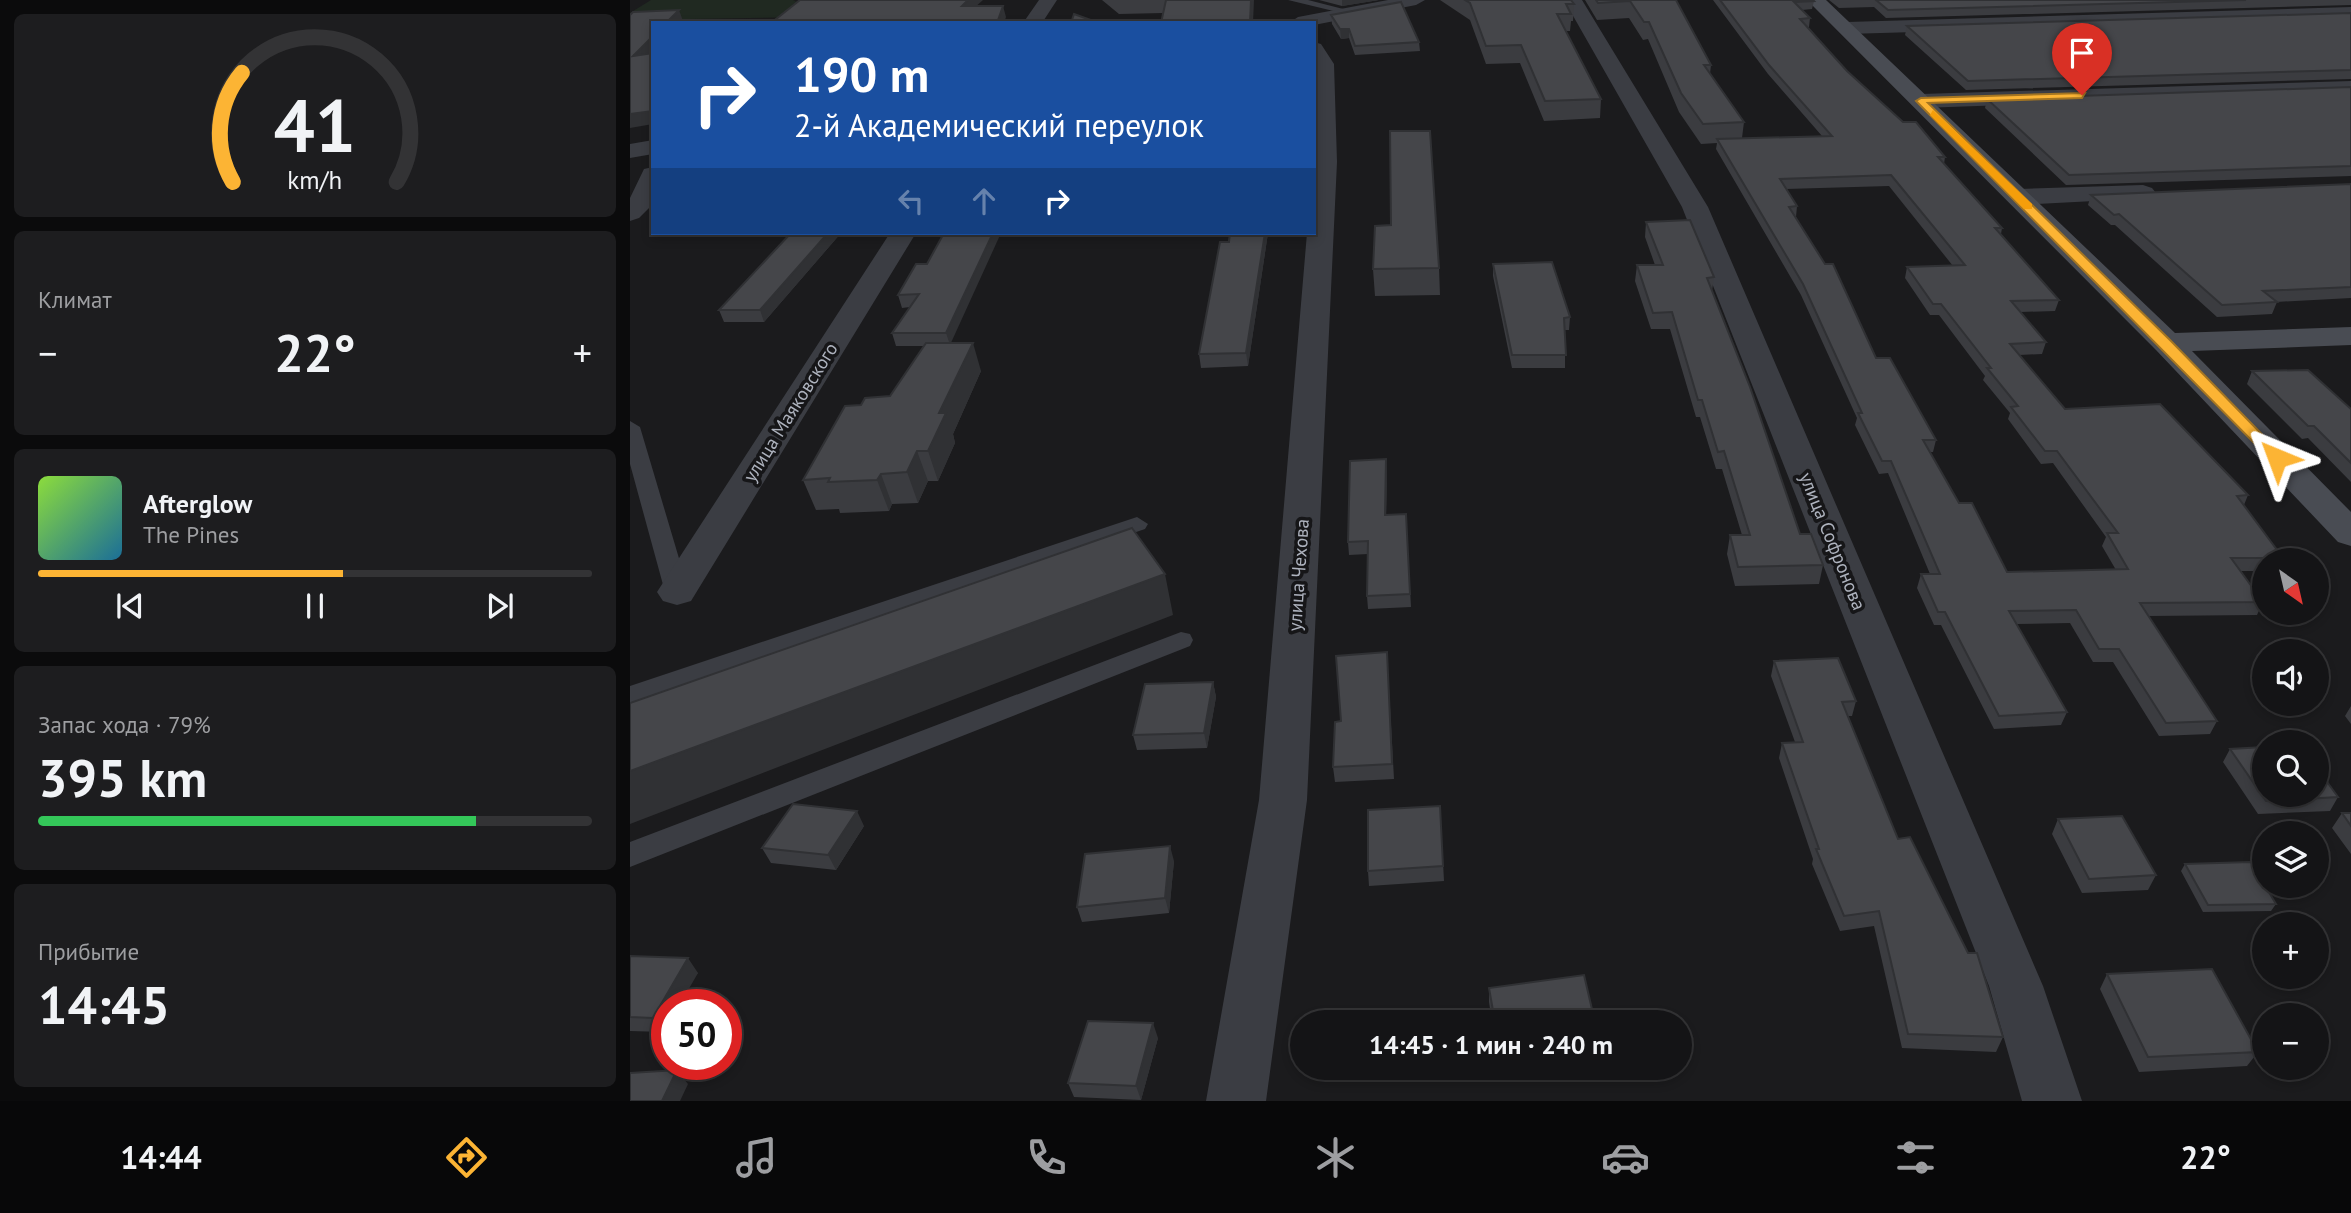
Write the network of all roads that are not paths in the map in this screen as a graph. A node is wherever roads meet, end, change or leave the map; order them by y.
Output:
1 (1048, 0) edge
2 (1293, 0) edge
3 (1416, 0) edge
4 (1573, 0) edge
5 (1816, 0) edge
6 (1350, 12) junction
7 (2351, 13) edge
8 (1033, 21) edge
9 (1307, 21) edge
10 (1847, 28) junction
11 (1316, 51) edge
12 (2351, 87) edge
13 (1921, 101) junction
14 (651, 147) edge
15 (630, 151) edge
16 (1320, 163) edge
17 (651, 179) edge
18 (2171, 192) edge
19 (2019, 197) junction
20 (630, 212) edge
21 (1316, 232) edge
22 (902, 235) edge
23 (1316, 235) edge
24 (2351, 336) edge
25 (2167, 343) junction
26 (630, 427) edge
27 (1136, 524) dead end
28 (2351, 534) edge
29 (677, 592) joint
30 (1181, 640) dead end
31 (630, 696) edge
32 (630, 855) edge
33 (1236, 1101) edge
34 (2052, 1101) edge

1 - 8 street
2 - 6 lane
3 - 6 street
4 - 34 street, улица Софронова
5 - 10 main road
6 - 9 street
7 - 10 street
10 - 13 main road
11 - 16 street, улица Чехова
12 - 13 street
13 - 19 main road
14 - 15 street
16 - 21 street, улица Чехова
17 - 20 street
18 - 19 street
19 - 25 main road
22 - 29 street, улица Маяковского
23 - 33 street, улица Чехова
24 - 25 main road
25 - 28 main road
26 - 29 lane
27 - 31 lane
30 - 32 lane

